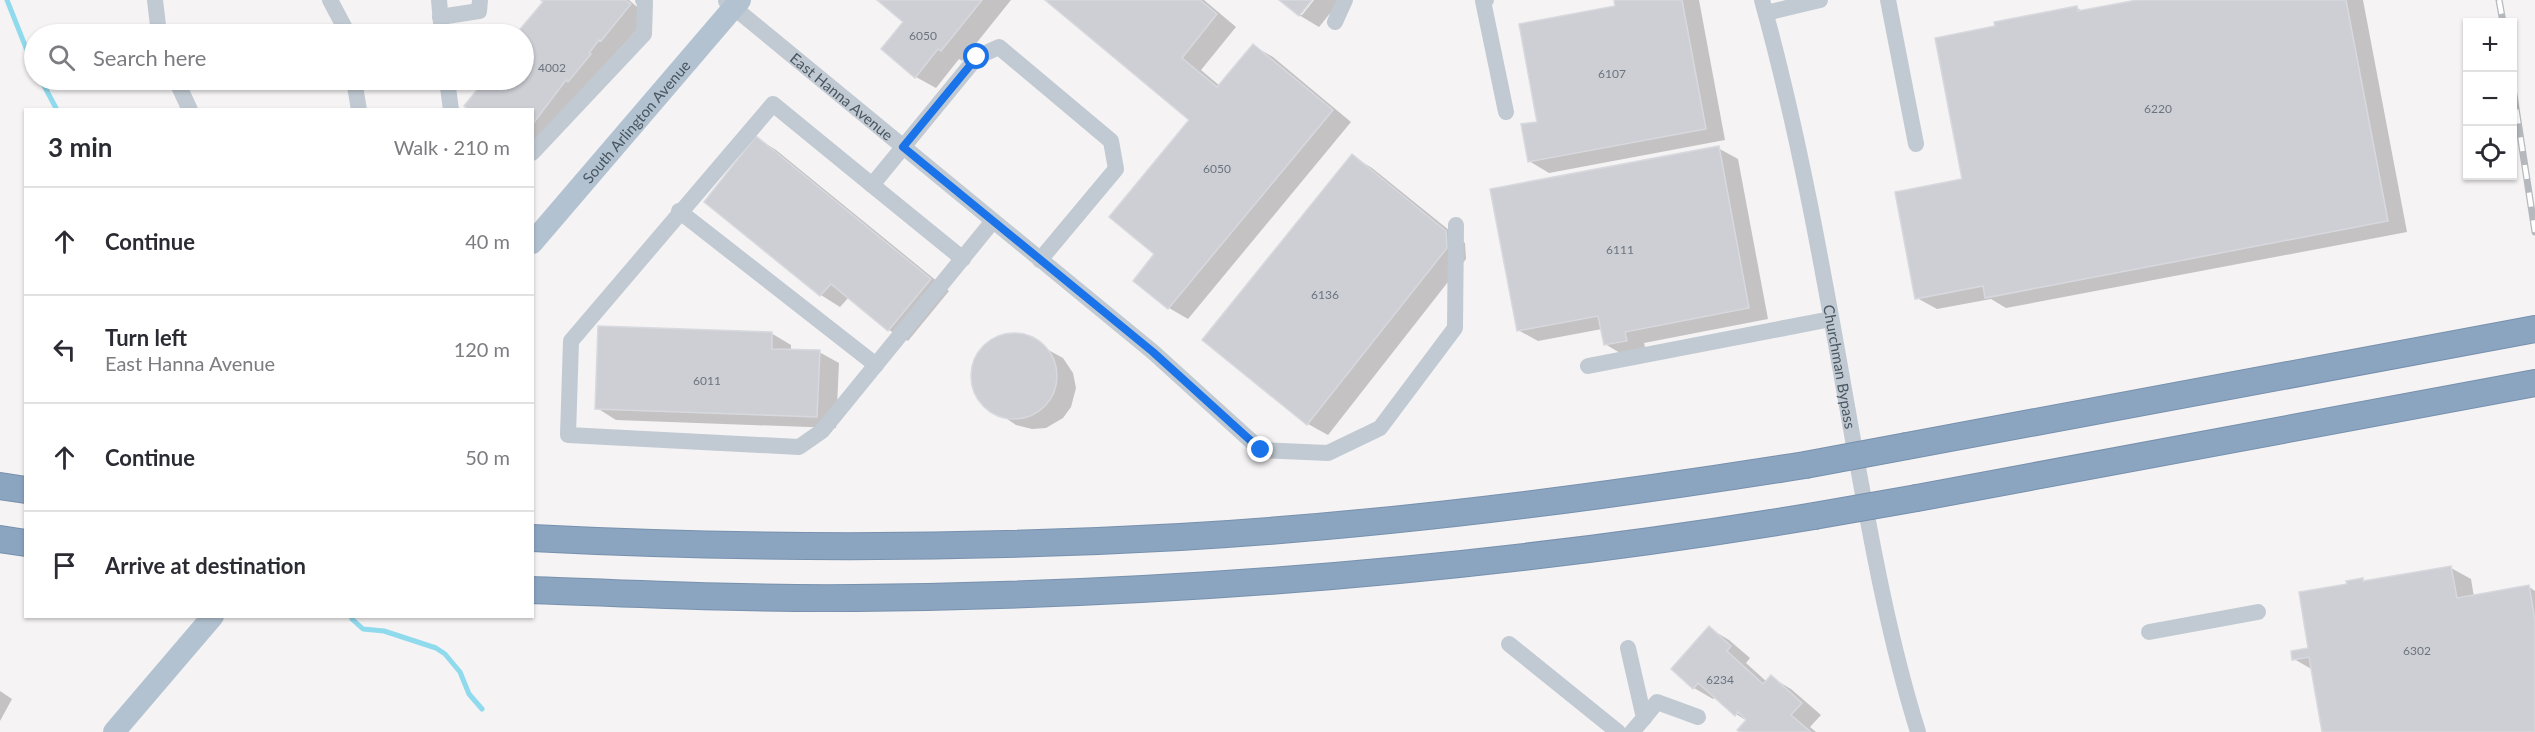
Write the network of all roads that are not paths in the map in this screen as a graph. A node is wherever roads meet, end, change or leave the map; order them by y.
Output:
1 (155, 0) edge
2 (330, 0) edge
3 (480, 0) edge
4 (643, 0) edge
5 (1345, 0) edge
6 (1486, 0) edge
7 (1820, 0) edge
8 (1888, 0) edge
9 (733, 2) edge
10 (1764, 7) edge
11 (439, 8) edge
12 (1335, 22) dead end
13 (158, 24) edge
14 (343, 24) edge
15 (441, 24) edge
16 (181, 90) edge
17 (356, 90) edge
18 (448, 90) edge
19 (189, 108) edge
20 (359, 108) edge
21 (451, 108) edge
22 (1506, 111) dead end
23 (1916, 144) dead end
24 (903, 147) junction
25 (534, 151) edge
26 (872, 185) junction
27 (679, 211) junction
28 (993, 221) junction
29 (1456, 225) dead end
30 (534, 241) edge
31 (963, 259) junction
32 (1040, 260) junction
33 (1830, 318) junction
34 (2535, 329) edge
35 (876, 365) junction
36 (1588, 366) dead end
37 (2535, 383) edge
38 (0, 486) edge
39 (24, 490) edge
40 (534, 538) edge
41 (0, 539) edge
42 (24, 543) edge
43 (534, 590) edge
44 (2258, 612) dead end
45 (209, 621) edge
46 (2149, 632) dead end
47 (1509, 644) dead end
48 (1628, 648) dead end
49 (1698, 717) dead end
50 (1644, 718) junction
51 (114, 732) edge
52 (1617, 732) edge
53 (1632, 732) edge
54 (1918, 732) edge

1 - 13 street
2 - 14 street
3 - 11 street
4 - 25 street
5 - 12 street
6 - 22 street
7 - 10 street
8 - 23 street
9 - 24 street, East Hanna Avenue
9 - 30 main road, South Arlington Avenue
10 - 33 street, Churchman Bypass
11 - 15 street
16 - 19 street
17 - 20 street
18 - 21 street
24 - 26 street
24 - 28 street, East Hanna Avenue
24 - 32 street
26 - 27 street
26 - 31 street
27 - 35 street
27 - 35 street
28 - 31 street
28 - 32 street, East Hanna Avenue
29 - 32 street, East Hanna Avenue
31 - 35 street
33 - 36 street
33 - 54 street, Churchman Bypass
34 - 40 highway, bridge
37 - 43 highway, bridge
38 - 39 highway
41 - 42 highway
44 - 46 street
45 - 51 main road
47 - 52 street
48 - 50 street
49 - 50 street
50 - 53 street

